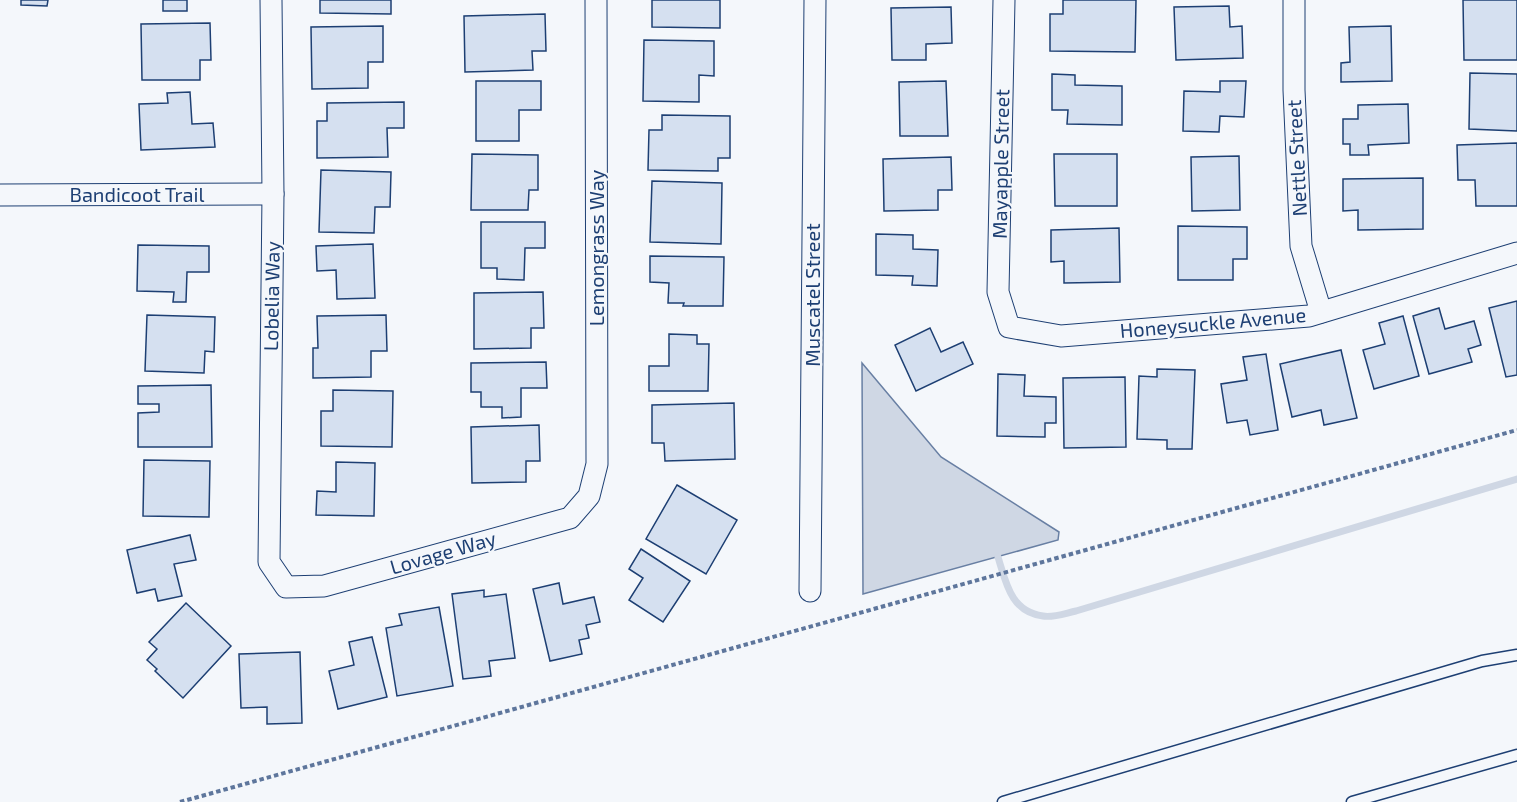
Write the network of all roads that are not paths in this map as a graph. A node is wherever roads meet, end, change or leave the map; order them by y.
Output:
1 (271, 0) edge
2 (596, 0) edge
3 (815, 0) edge
4 (1004, 0) edge
5 (1294, 0) edge
6 (273, 194) junction
7 (0, 195) edge
8 (1517, 253) edge
9 (1321, 312) junction
10 (1009, 327) joint
11 (589, 496) joint
12 (286, 587) joint
13 (810, 591) dead end
14 (1517, 655) edge
15 (1517, 754) edge
16 (1003, 802) edge
17 (1352, 802) edge

1 - 6 street, Lobelia Way
2 - 11 street, Lemongrass Way
3 - 13 street, Muscatel Street
4 - 10 street, Mayapple Street
5 - 9 street, Nettle Street
6 - 7 street, Bandicoot Trail
6 - 12 street, Lobelia Way
8 - 9 street, Honeysuckle Avenue
9 - 10 street, Honeysuckle Avenue
11 - 12 street, Lovage Way
14 - 16 lane
15 - 17 lane

